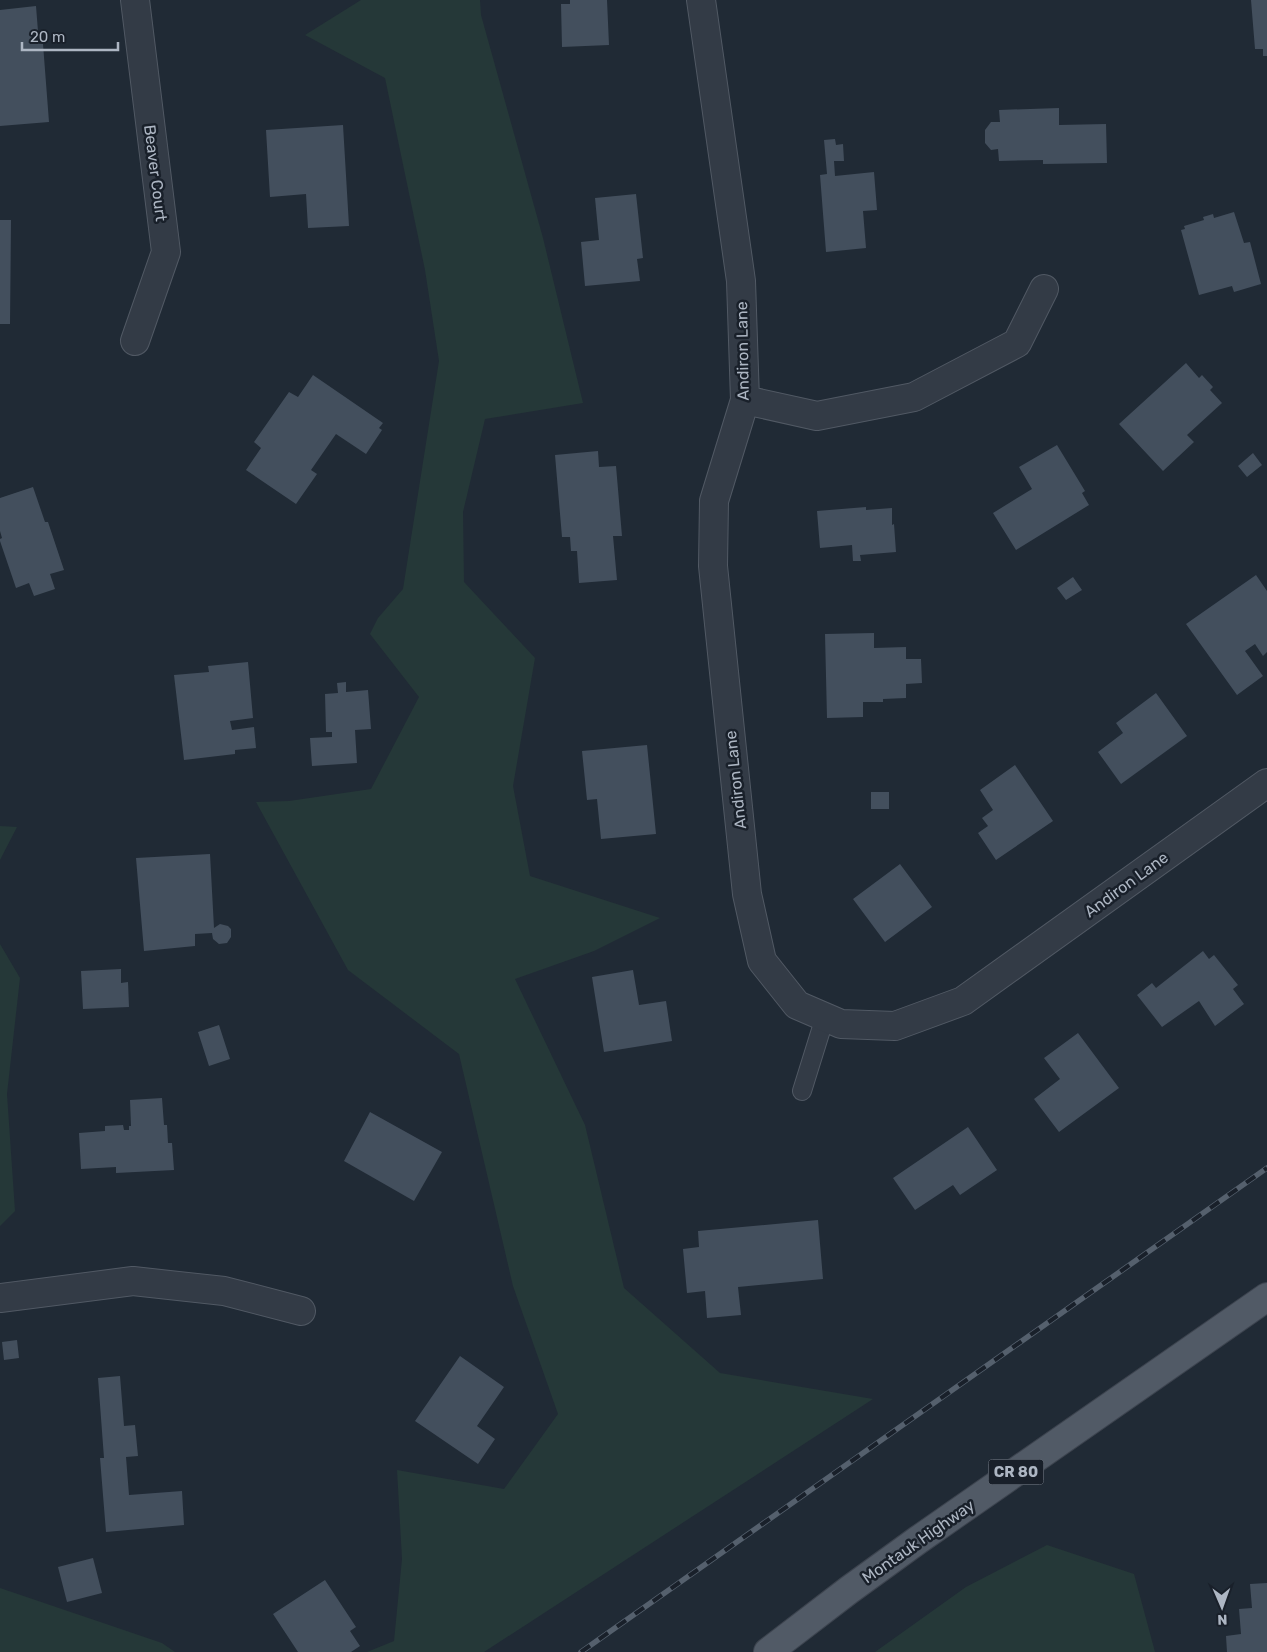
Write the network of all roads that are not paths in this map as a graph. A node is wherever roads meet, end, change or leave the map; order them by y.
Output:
1 (135, 0) edge
2 (701, 0) edge
3 (1044, 288) dead end
4 (135, 341) dead end
5 (745, 400) junction
6 (1267, 783) edge
7 (825, 1017) junction
8 (802, 1091) dead end
9 (1267, 1297) edge
10 (0, 1298) edge
11 (301, 1311) dead end
12 (768, 1652) edge

1 - 4 street, Beaver Court
2 - 5 street, Andiron Lane
3 - 5 street
5 - 7 street, Andiron Lane
6 - 7 street, Andiron Lane
7 - 8 lane
9 - 12 main road, Montauk Highway / CR 80
10 - 11 street

